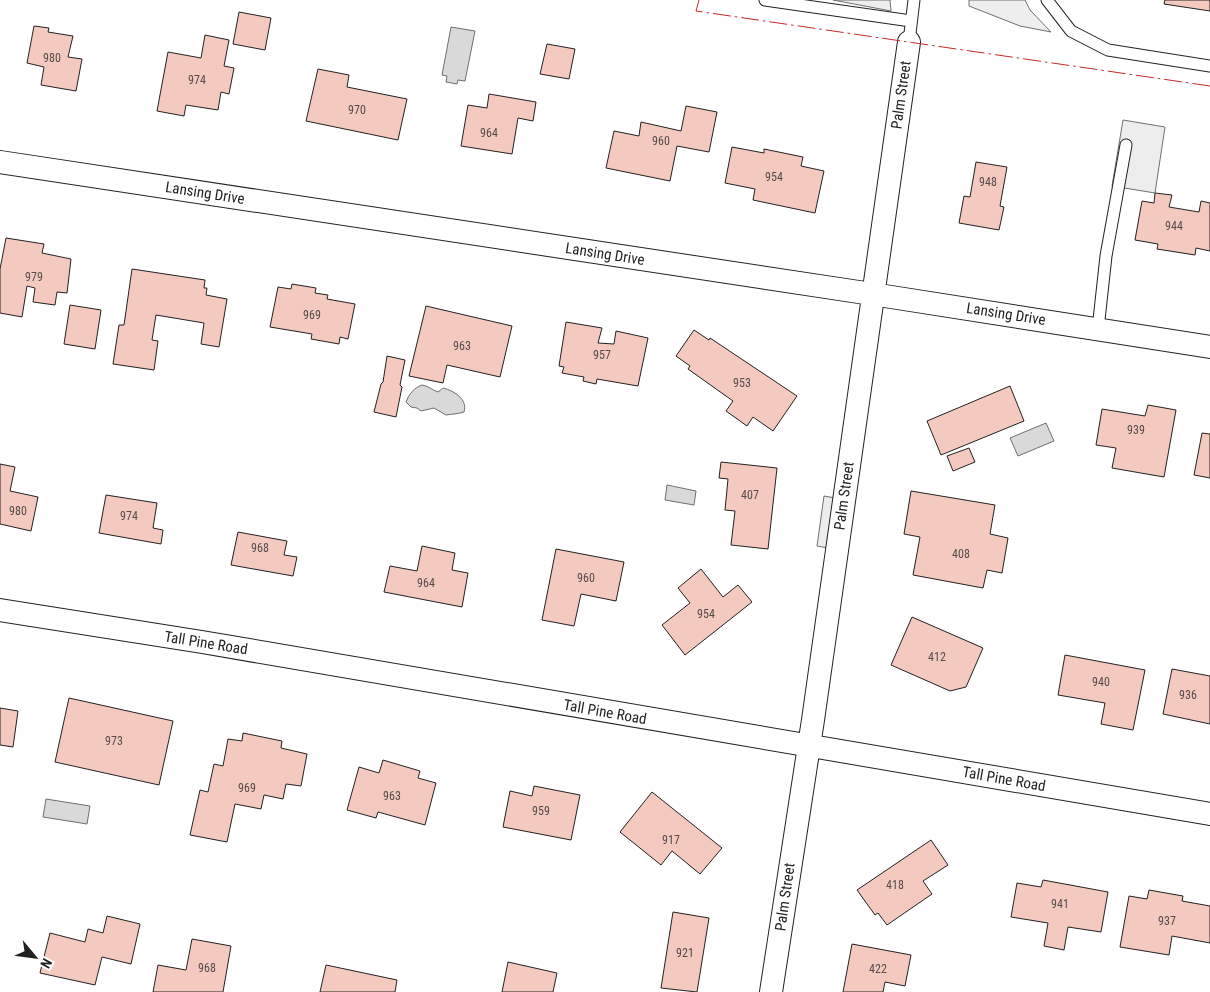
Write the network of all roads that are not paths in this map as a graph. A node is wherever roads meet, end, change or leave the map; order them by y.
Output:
1 (765, 0) edge
2 (914, 0) edge
3 (1047, 0) edge
4 (910, 31) junction
5 (1210, 66) edge
6 (1126, 145) dead end
7 (0, 162) edge
8 (872, 294) junction
9 (1098, 329) junction
10 (1210, 347) edge
11 (0, 610) edge
12 (809, 747) junction
13 (1210, 814) edge
14 (771, 992) edge

1 - 4 lane
2 - 4 lane, Palm Street
3 - 5 lane
4 - 8 street, Palm Street
6 - 9 lane
7 - 8 street, Lansing Drive
8 - 9 street, Lansing Drive
8 - 12 street, Palm Street
9 - 10 street, Lansing Drive
11 - 12 street, Tall Pine Road
12 - 13 street, Tall Pine Road
12 - 14 street, Palm Street

